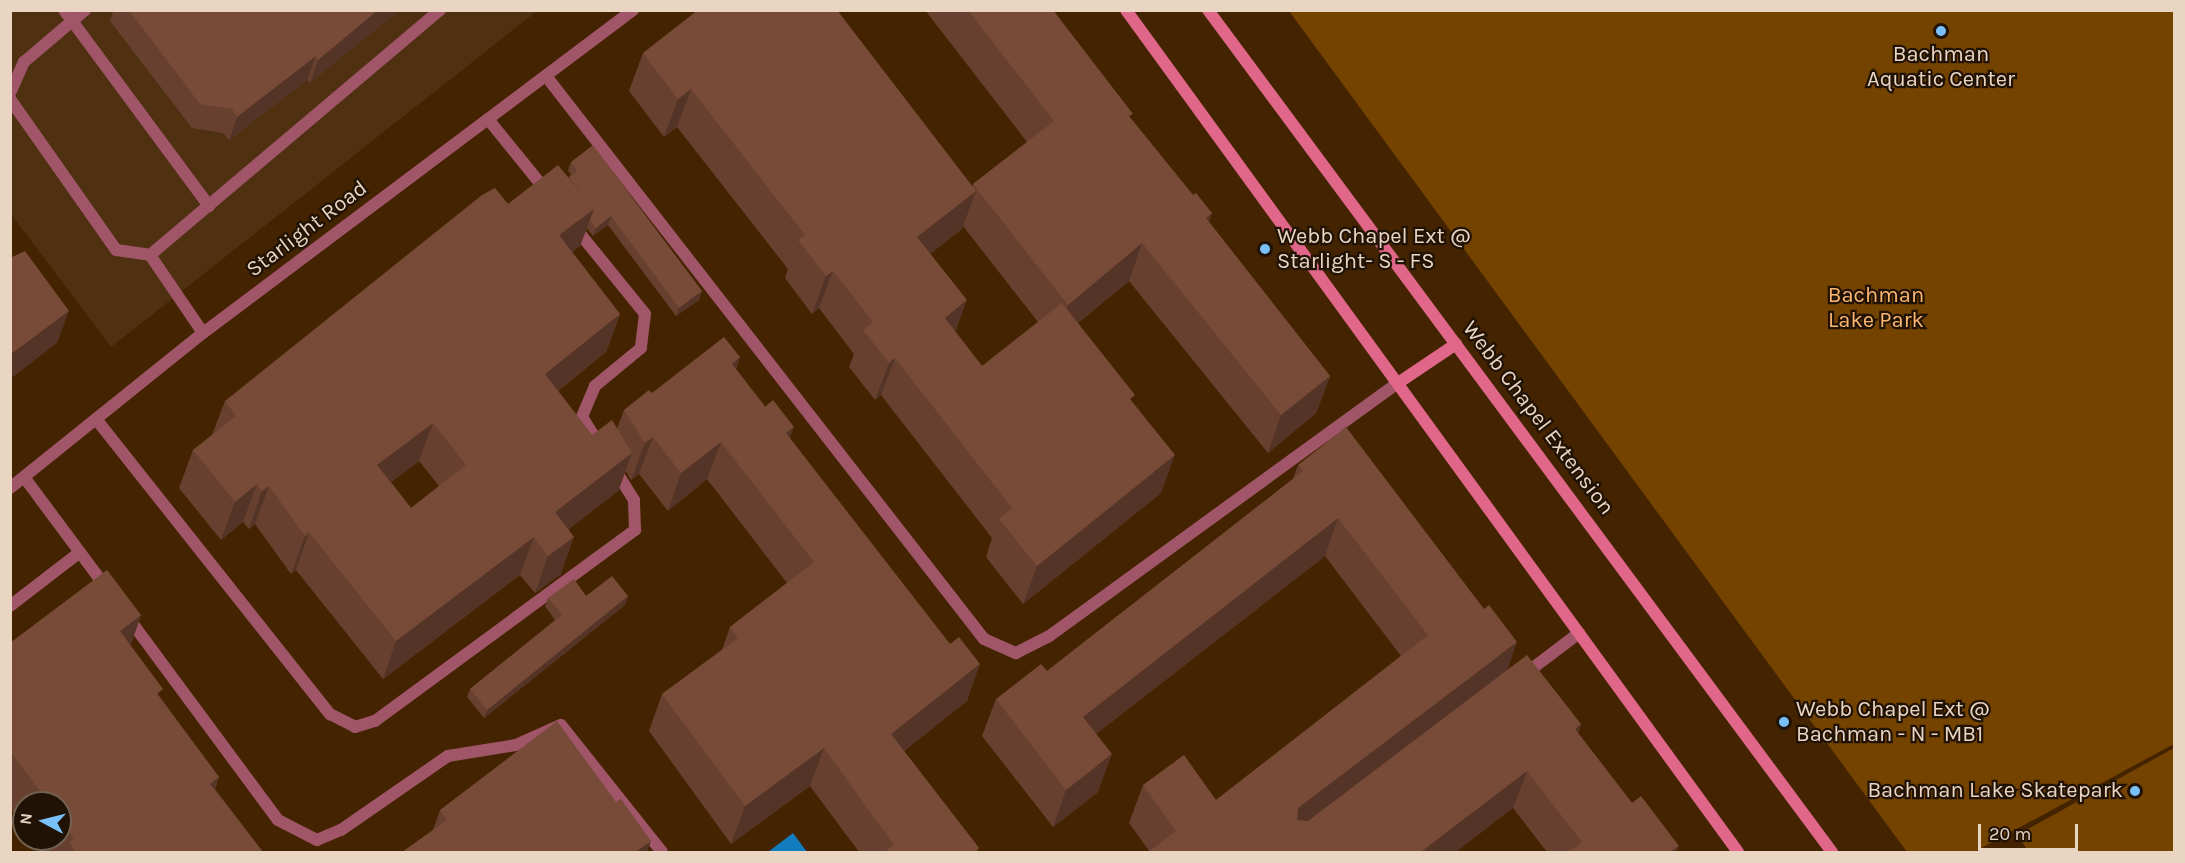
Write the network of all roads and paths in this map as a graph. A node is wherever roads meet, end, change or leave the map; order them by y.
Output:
1 (85, 10) edge
2 (440, 10) edge
3 (633, 10) edge
4 (1126, 10) edge
5 (1208, 10) edge
6 (68, 16) edge
7 (546, 76) junction
8 (10, 93) edge
9 (10, 99) edge
10 (488, 119) junction
11 (209, 206) junction
12 (150, 255) junction
13 (203, 333) junction
14 (1456, 344) junction
15 (1398, 383) junction
16 (96, 419) junction
17 (24, 477) junction
18 (10, 488) edge
19 (80, 552) junction
20 (10, 606) edge
21 (1579, 633) junction
22 (1512, 684) edge
23 (662, 852) edge
24 (1737, 852) edge
25 (1832, 852) edge

1 - 6 street
2 - 11 street
3 - 7 street, Starlight Road
4 - 15 main road
5 - 14 main road, Webb Chapel Extension
6 - 8 street
6 - 11 street
7 - 10 street, Starlight Road
7 - 15 street
9 - 12 street
10 - 13 street, Starlight Road
10 - 16 street
11 - 12 street
12 - 13 street
13 - 16 street, Starlight Road
14 - 15 main road
14 - 25 main road, Webb Chapel Extension
15 - 21 main road
16 - 17 street, Starlight Road
17 - 18 street, Starlight Road
17 - 19 street
19 - 20 street
19 - 23 street
21 - 22 street
21 - 24 main road

